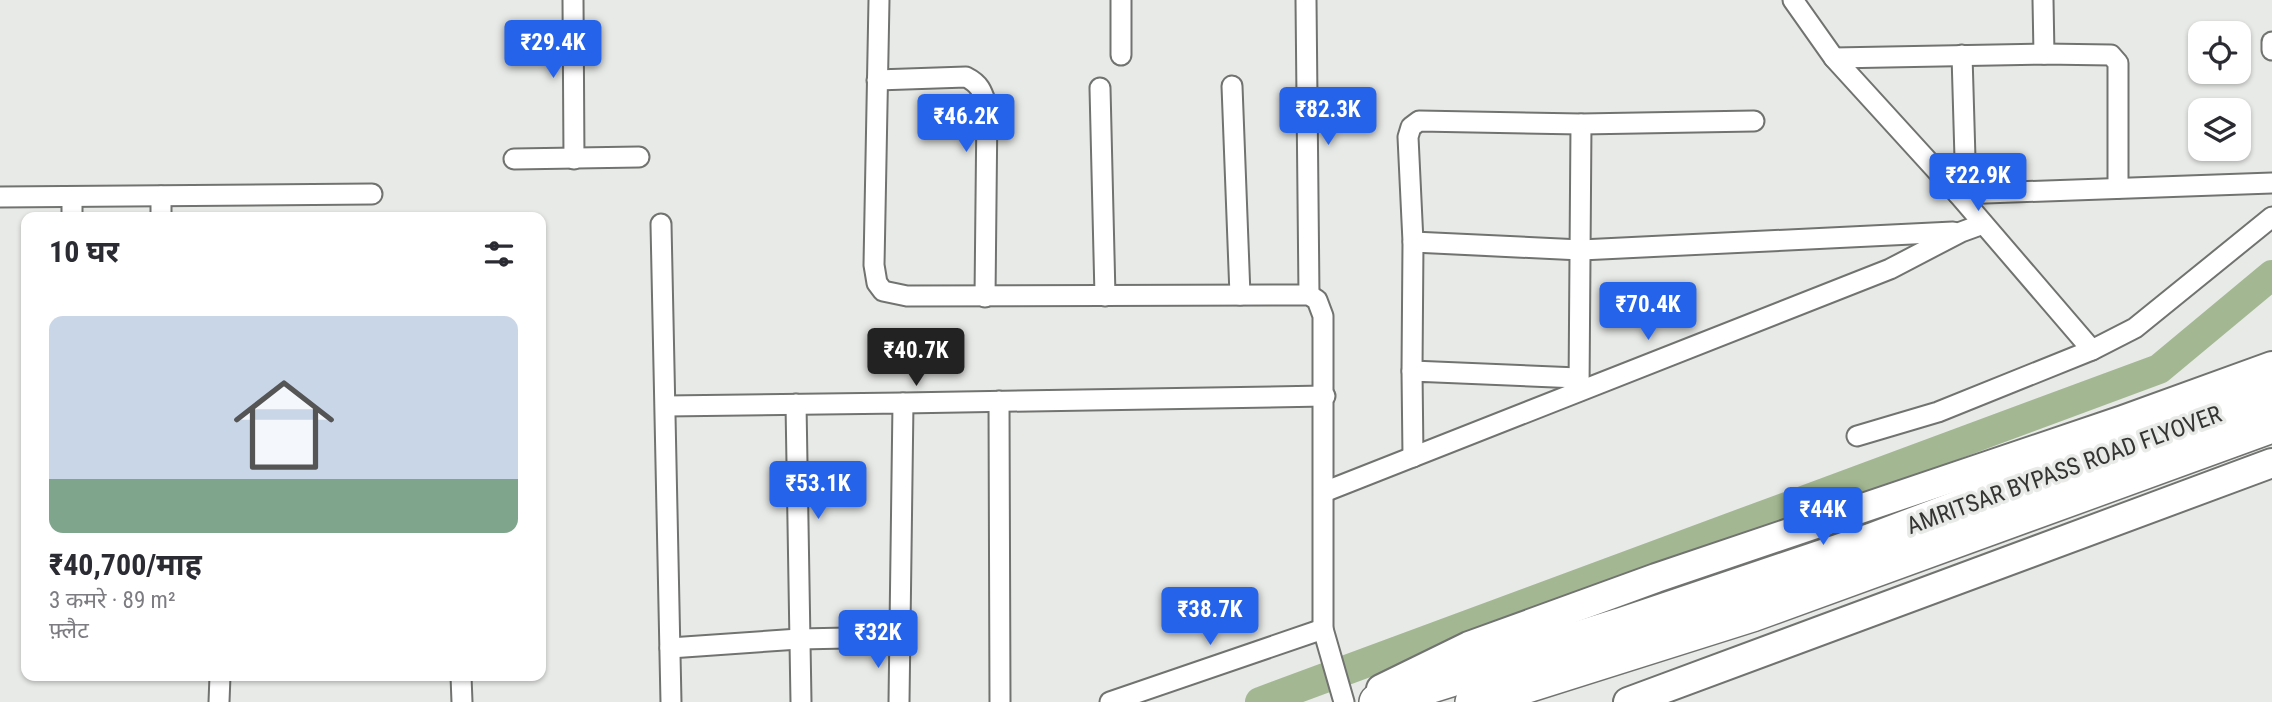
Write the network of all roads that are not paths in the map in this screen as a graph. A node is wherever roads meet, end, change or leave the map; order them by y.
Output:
1 (573, 0) edge
2 (878, 0) edge
3 (1122, 0) edge
4 (1306, 0) edge
5 (1793, 0) edge
6 (2043, 0) edge
7 (2272, 42) edge
8 (2272, 50) edge
9 (2044, 54) junction
10 (1121, 55) dead end
11 (1962, 55) junction
12 (1834, 58) junction
13 (877, 80) junction
14 (1232, 86) dead end
15 (1100, 88) dead end
16 (1754, 121) dead end
17 (1581, 124) junction
18 (639, 157) dead end
19 (514, 159) dead end
20 (574, 159) junction
21 (2272, 183) edge
22 (2118, 188) junction
23 (372, 194) dead end
24 (1962, 194) junction
25 (161, 196) junction
26 (0, 197) edge
27 (72, 197) junction
28 (72, 212) edge
29 (161, 212) edge
30 (2272, 217) edge
31 (661, 224) dead end
32 (1983, 224) junction
33 (1961, 232) junction
34 (1413, 242) junction
35 (1581, 250) junction
36 (1240, 295) junction
37 (1309, 295) junction
38 (1105, 296) junction
39 (985, 297) junction
40 (2092, 349) junction
41 (2272, 366) edge
42 (1412, 371) junction
43 (1578, 385) junction
44 (2272, 394) edge
45 (1325, 396) junction
46 (999, 401) junction
47 (902, 403) junction
48 (796, 404) junction
49 (666, 406) junction
50 (2272, 425) edge
51 (1857, 436) dead end
52 (1413, 457) junction
53 (2272, 463) edge
54 (1324, 492) junction
55 (1323, 629) junction
56 (898, 637) junction
57 (799, 639) junction
58 (670, 648) junction
59 (220, 681) edge
60 (461, 681) edge
61 (219, 702) edge
62 (462, 702) edge
63 (671, 702) edge
64 (801, 702) edge
65 (899, 702) edge
66 (1000, 702) edge
67 (1110, 702) edge
68 (1344, 702) edge
69 (1361, 702) edge
70 (1377, 702) edge
71 (1473, 702) edge
72 (1628, 702) edge

1 - 20 street
2 - 13 street
3 - 10 street
4 - 37 street
5 - 12 street
6 - 9 street
7 - 8 street
9 - 11 street
9 - 22 street
11 - 12 street
11 - 24 street
12 - 24 street
13 - 39 street
13 - 39 street
14 - 36 street
15 - 38 street
16 - 17 street
17 - 34 street
17 - 35 street
18 - 20 street
19 - 20 street
21 - 22 street
22 - 24 street
23 - 25 street
24 - 32 street
25 - 27 street
25 - 29 street
26 - 27 street
27 - 28 street
30 - 40 street
31 - 49 street
32 - 33 street
32 - 40 street
33 - 35 street
33 - 43 street
34 - 35 street
34 - 42 street
35 - 43 street
36 - 37 street
36 - 38 street
37 - 45 street
38 - 39 street
40 - 51 street
41 - 69 street
42 - 43 street
42 - 52 street
43 - 52 street
44 - 70 highway, AMRITSAR BYPASS ROAD FLYOVER
45 - 46 street
45 - 54 street
46 - 47 street
46 - 66 street
47 - 48 street
47 - 56 street
48 - 49 street
48 - 57 street
49 - 58 street
50 - 71 highway, AMRITSAR BYPASS ROAD FLYOVER
52 - 54 street
53 - 72 street
54 - 55 street
55 - 67 street
55 - 68 street
56 - 57 street
56 - 65 street
57 - 58 street
57 - 64 street
58 - 63 street
59 - 61 street
60 - 62 street

